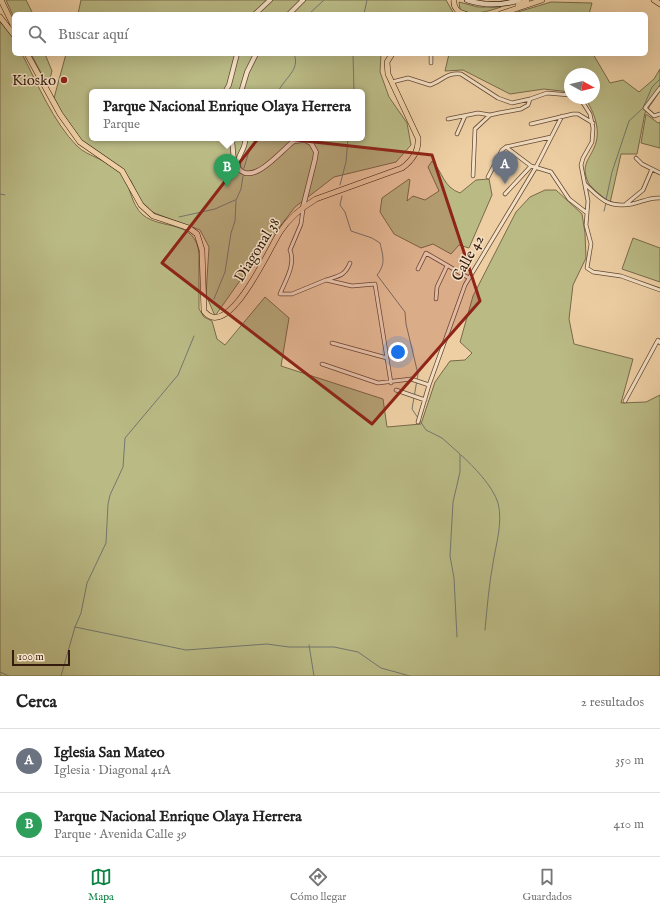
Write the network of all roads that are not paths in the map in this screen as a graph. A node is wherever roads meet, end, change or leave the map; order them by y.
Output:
1 (1, 0) edge
2 (270, 0) edge
3 (303, 0) edge
4 (454, 0) edge
5 (467, 0) edge
6 (519, 0) edge
7 (527, 0) edge
8 (542, 0) edge
9 (654, 0) edge
10 (660, 4) edge
11 (511, 10) junction
12 (257, 12) edge
13 (290, 12) edge
14 (460, 12) edge
15 (506, 12) edge
16 (0, 17) edge
17 (12, 23) edge
18 (12, 32) edge
19 (28, 56) edge
20 (236, 56) edge
21 (255, 56) edge
22 (391, 56) edge
23 (431, 56) edge
24 (431, 63) dead end
25 (391, 83) junction
26 (660, 88) edge
27 (227, 89) edge
28 (242, 89) edge
29 (564, 94) edge
30 (530, 100) junction
31 (585, 104) edge
32 (660, 114) edge
33 (490, 115) junction
34 (465, 116) junction
35 (562, 116) junction
36 (448, 120) dead end
37 (593, 123) junction
38 (531, 124) dead end
39 (457, 134) dead end
40 (551, 137) junction
41 (232, 141) edge
42 (245, 141) edge
43 (293, 141) edge
44 (307, 141) edge
45 (506, 147) junction
46 (636, 158) dead end
47 (530, 166) junction
48 (536, 167) junction
49 (239, 168) junction
50 (652, 169) junction
51 (660, 173) edge
52 (520, 175) junction
53 (472, 176) dead end
54 (488, 177) dead end
55 (526, 184) junction
56 (585, 184) junction
57 (505, 194) dead end
58 (660, 200) edge
59 (626, 204) junction
60 (303, 207) junction
61 (587, 213) junction
62 (350, 263) dead end
63 (447, 266) junction
64 (418, 269) dead end
65 (469, 278) junction
66 (326, 280) junction
67 (660, 290) edge
68 (436, 299) dead end
69 (659, 342) edge
70 (332, 344) dead end
71 (387, 358) junction
72 (322, 364) dead end
73 (391, 383) junction
74 (429, 384) junction
75 (396, 390) dead end
76 (425, 400) junction
77 (625, 401) dead end
78 (418, 422) dead end

1 - 17 main road
2 - 12 street
3 - 13 street
4 - 14 main road
5 - 6 main road
7 - 11 main road
8 - 11 main road
9 - 10 main road
11 - 15 main road
16 - 18 main road
19 - 60 main road, Diagonal 38
20 - 27 street
21 - 28 street
22 - 25 main road, Diagonal 38
23 - 24 street
25 - 30 street
25 - 60 main road, Diagonal 38
26 - 32 street
29 - 30 street
30 - 33 street
31 - 37 street
33 - 34 street
33 - 53 street
34 - 36 street
34 - 39 street
35 - 37 street
35 - 38 street
35 - 40 street, Calle 42
37 - 56 street
40 - 45 street
40 - 48 street, Calle 42
41 - 49 street
42 - 49 street
43 - 49 street
44 - 60 street
45 - 47 street
45 - 54 street
46 - 50 street
47 - 48 street
47 - 52 street
48 - 55 street, Calle 42
48 - 61 street
50 - 51 street
50 - 59 street
52 - 55 street
52 - 57 street
55 - 65 street, Calle 42
56 - 59 street
56 - 61 street
58 - 59 street
60 - 66 street
61 - 67 street
62 - 66 street
63 - 64 street
63 - 65 street
63 - 68 street
65 - 74 street, Calle 42
66 - 71 street
69 - 77 street
70 - 71 street
71 - 73 street
72 - 73 street
73 - 74 street
74 - 76 street, Calle 42
75 - 76 street
76 - 78 street, Calle 42

